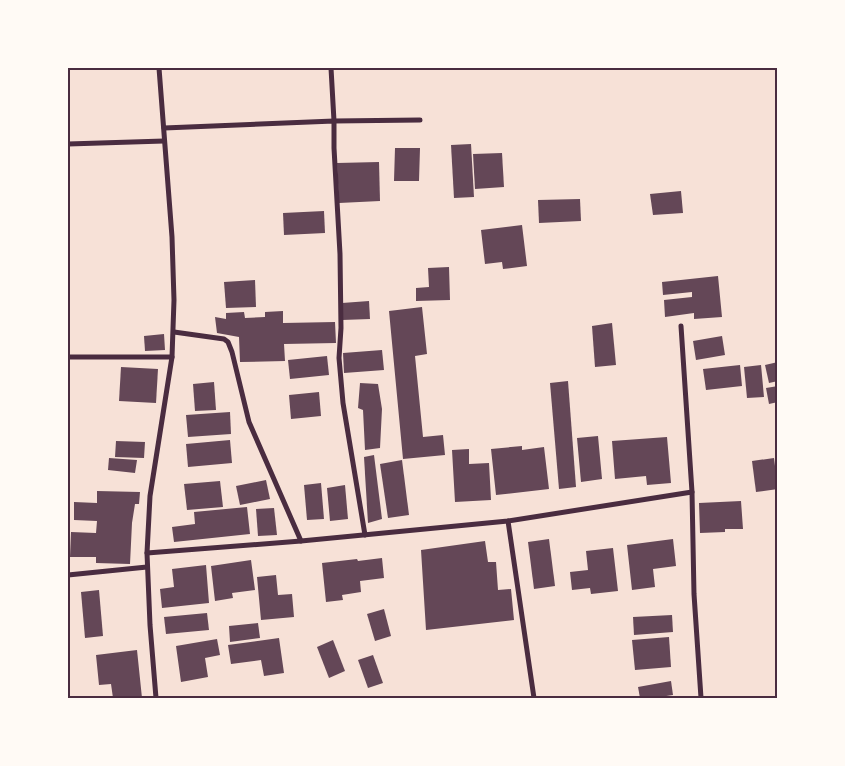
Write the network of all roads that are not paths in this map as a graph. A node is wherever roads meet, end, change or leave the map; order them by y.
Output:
1 (159, 68) edge
2 (331, 68) edge
3 (420, 120) dead end
4 (334, 121) junction
5 (164, 128) junction
6 (164, 141) junction
7 (68, 144) edge
8 (681, 326) dead end
9 (174, 332) junction
10 (68, 357) edge
11 (172, 357) junction
12 (692, 492) junction
13 (508, 521) junction
14 (365, 535) junction
15 (301, 541) junction
16 (147, 553) junction
17 (147, 567) junction
18 (68, 575) edge
19 (156, 698) edge
20 (534, 698) edge
21 (701, 698) edge

1 - 5 street
2 - 4 street
3 - 4 street
4 - 5 street
4 - 14 street
5 - 6 street
6 - 7 street
6 - 9 street
8 - 12 street
9 - 11 street
9 - 15 street
10 - 11 street
11 - 16 street
12 - 13 street
12 - 21 street
13 - 14 street
13 - 20 street
14 - 15 street
15 - 16 street
16 - 17 street
17 - 18 street
17 - 19 street

